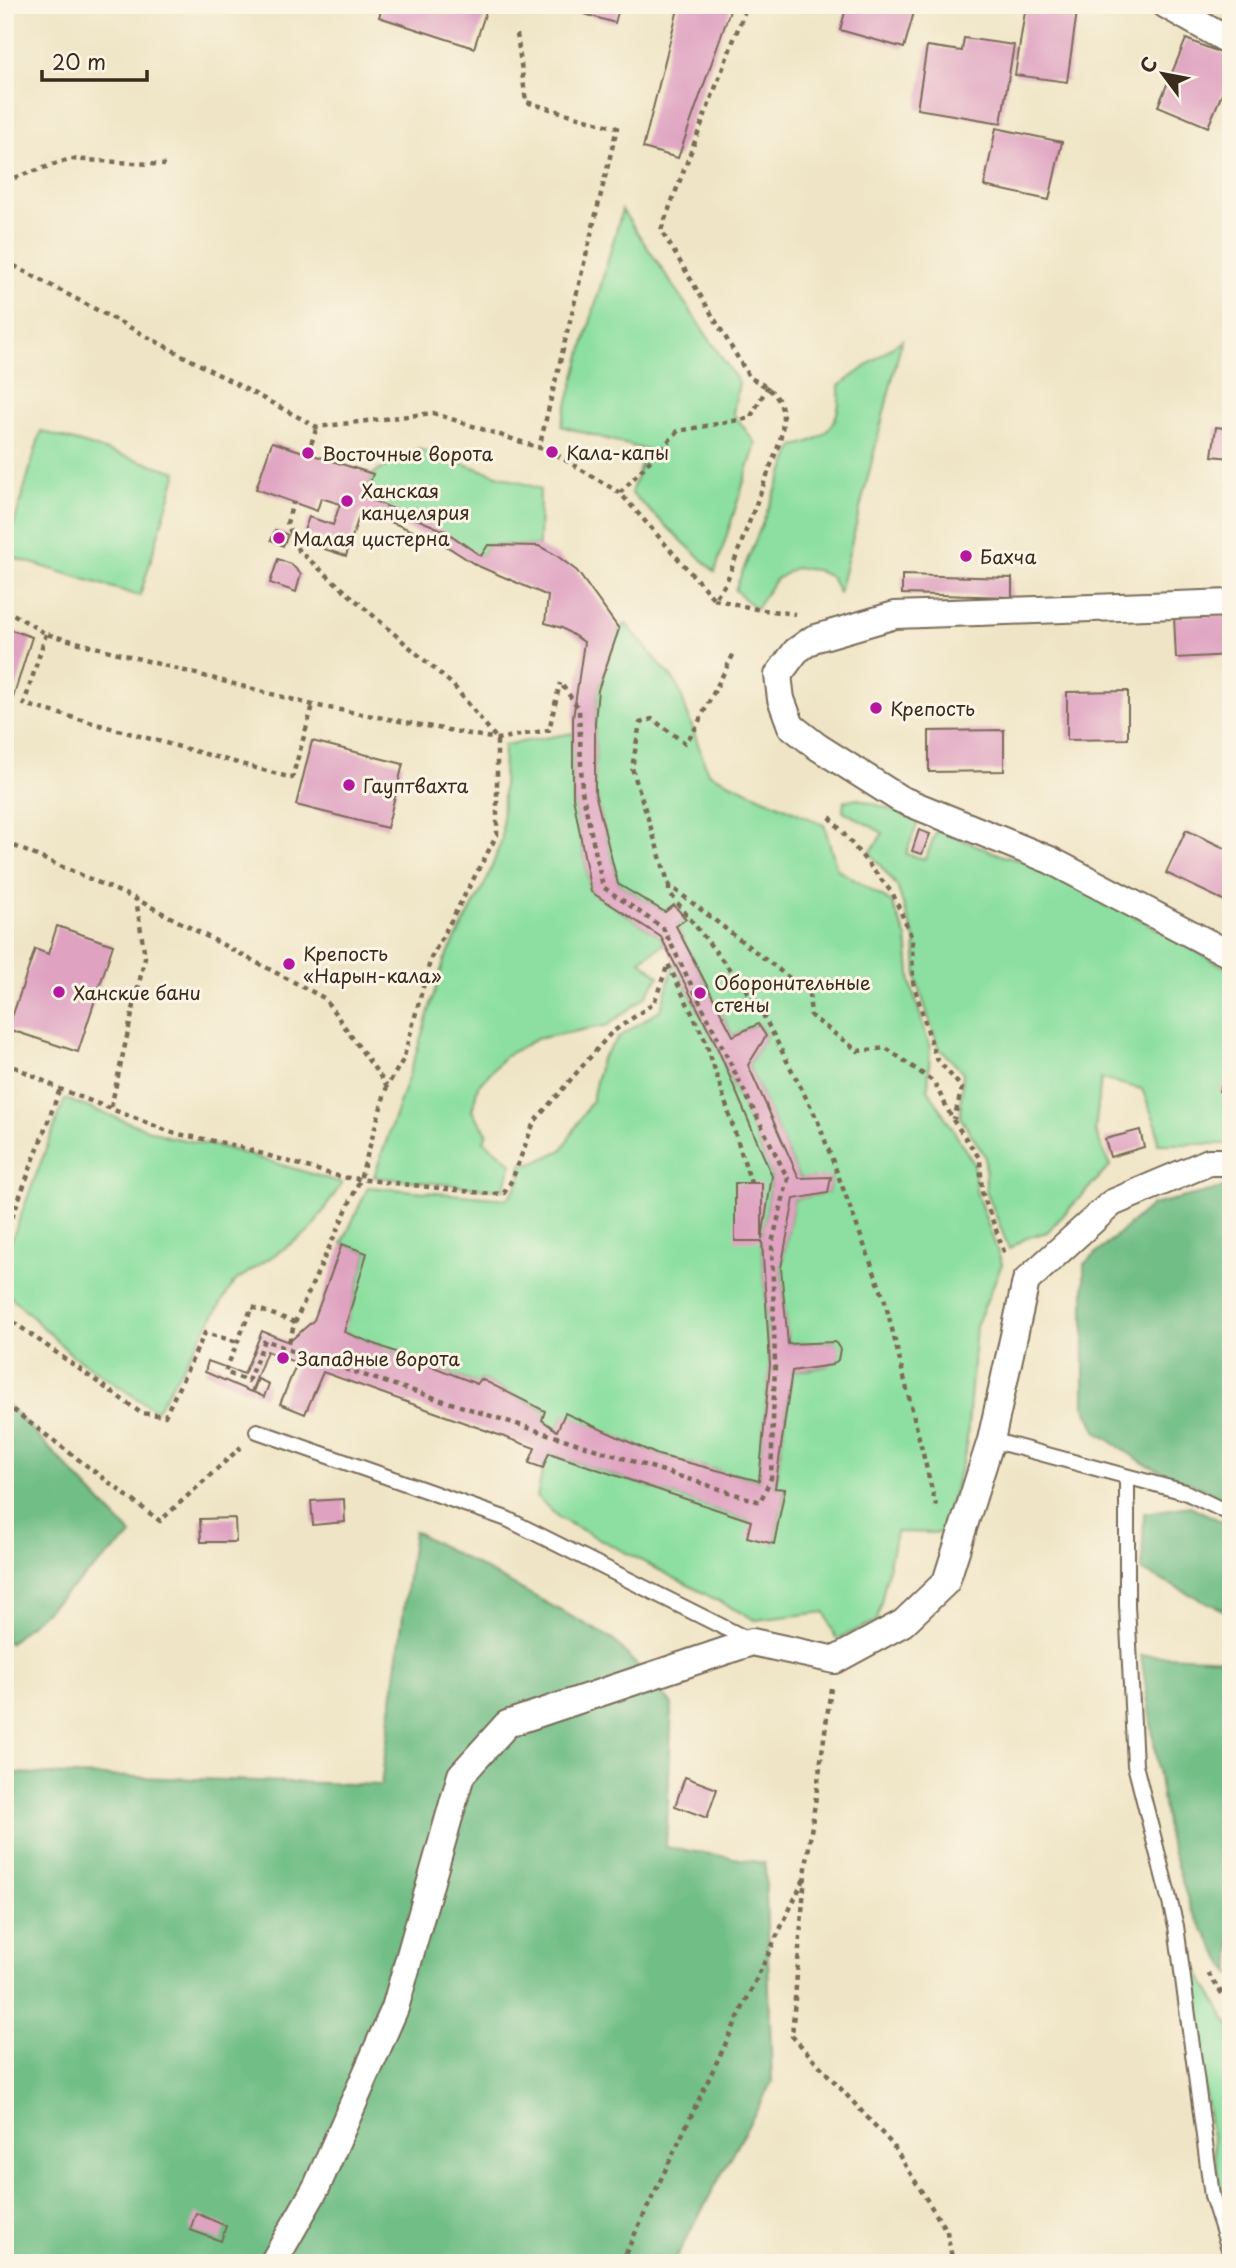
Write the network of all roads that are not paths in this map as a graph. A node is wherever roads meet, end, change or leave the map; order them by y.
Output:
1 (1166, 5) edge
2 (1231, 42) edge
3 (1231, 603) edge
4 (1231, 955) edge
5 (1231, 1162) edge
6 (257, 1431) road end
7 (991, 1440) junction
8 (1127, 1477) junction
9 (1231, 1514) edge
10 (752, 1642) junction
11 (1231, 2255) edge
12 (273, 2263) edge

1 - 2 street
3 - 4 street
5 - 7 street
6 - 10 lane
7 - 8 lane
7 - 10 street
8 - 9 lane
8 - 11 lane
10 - 12 street

